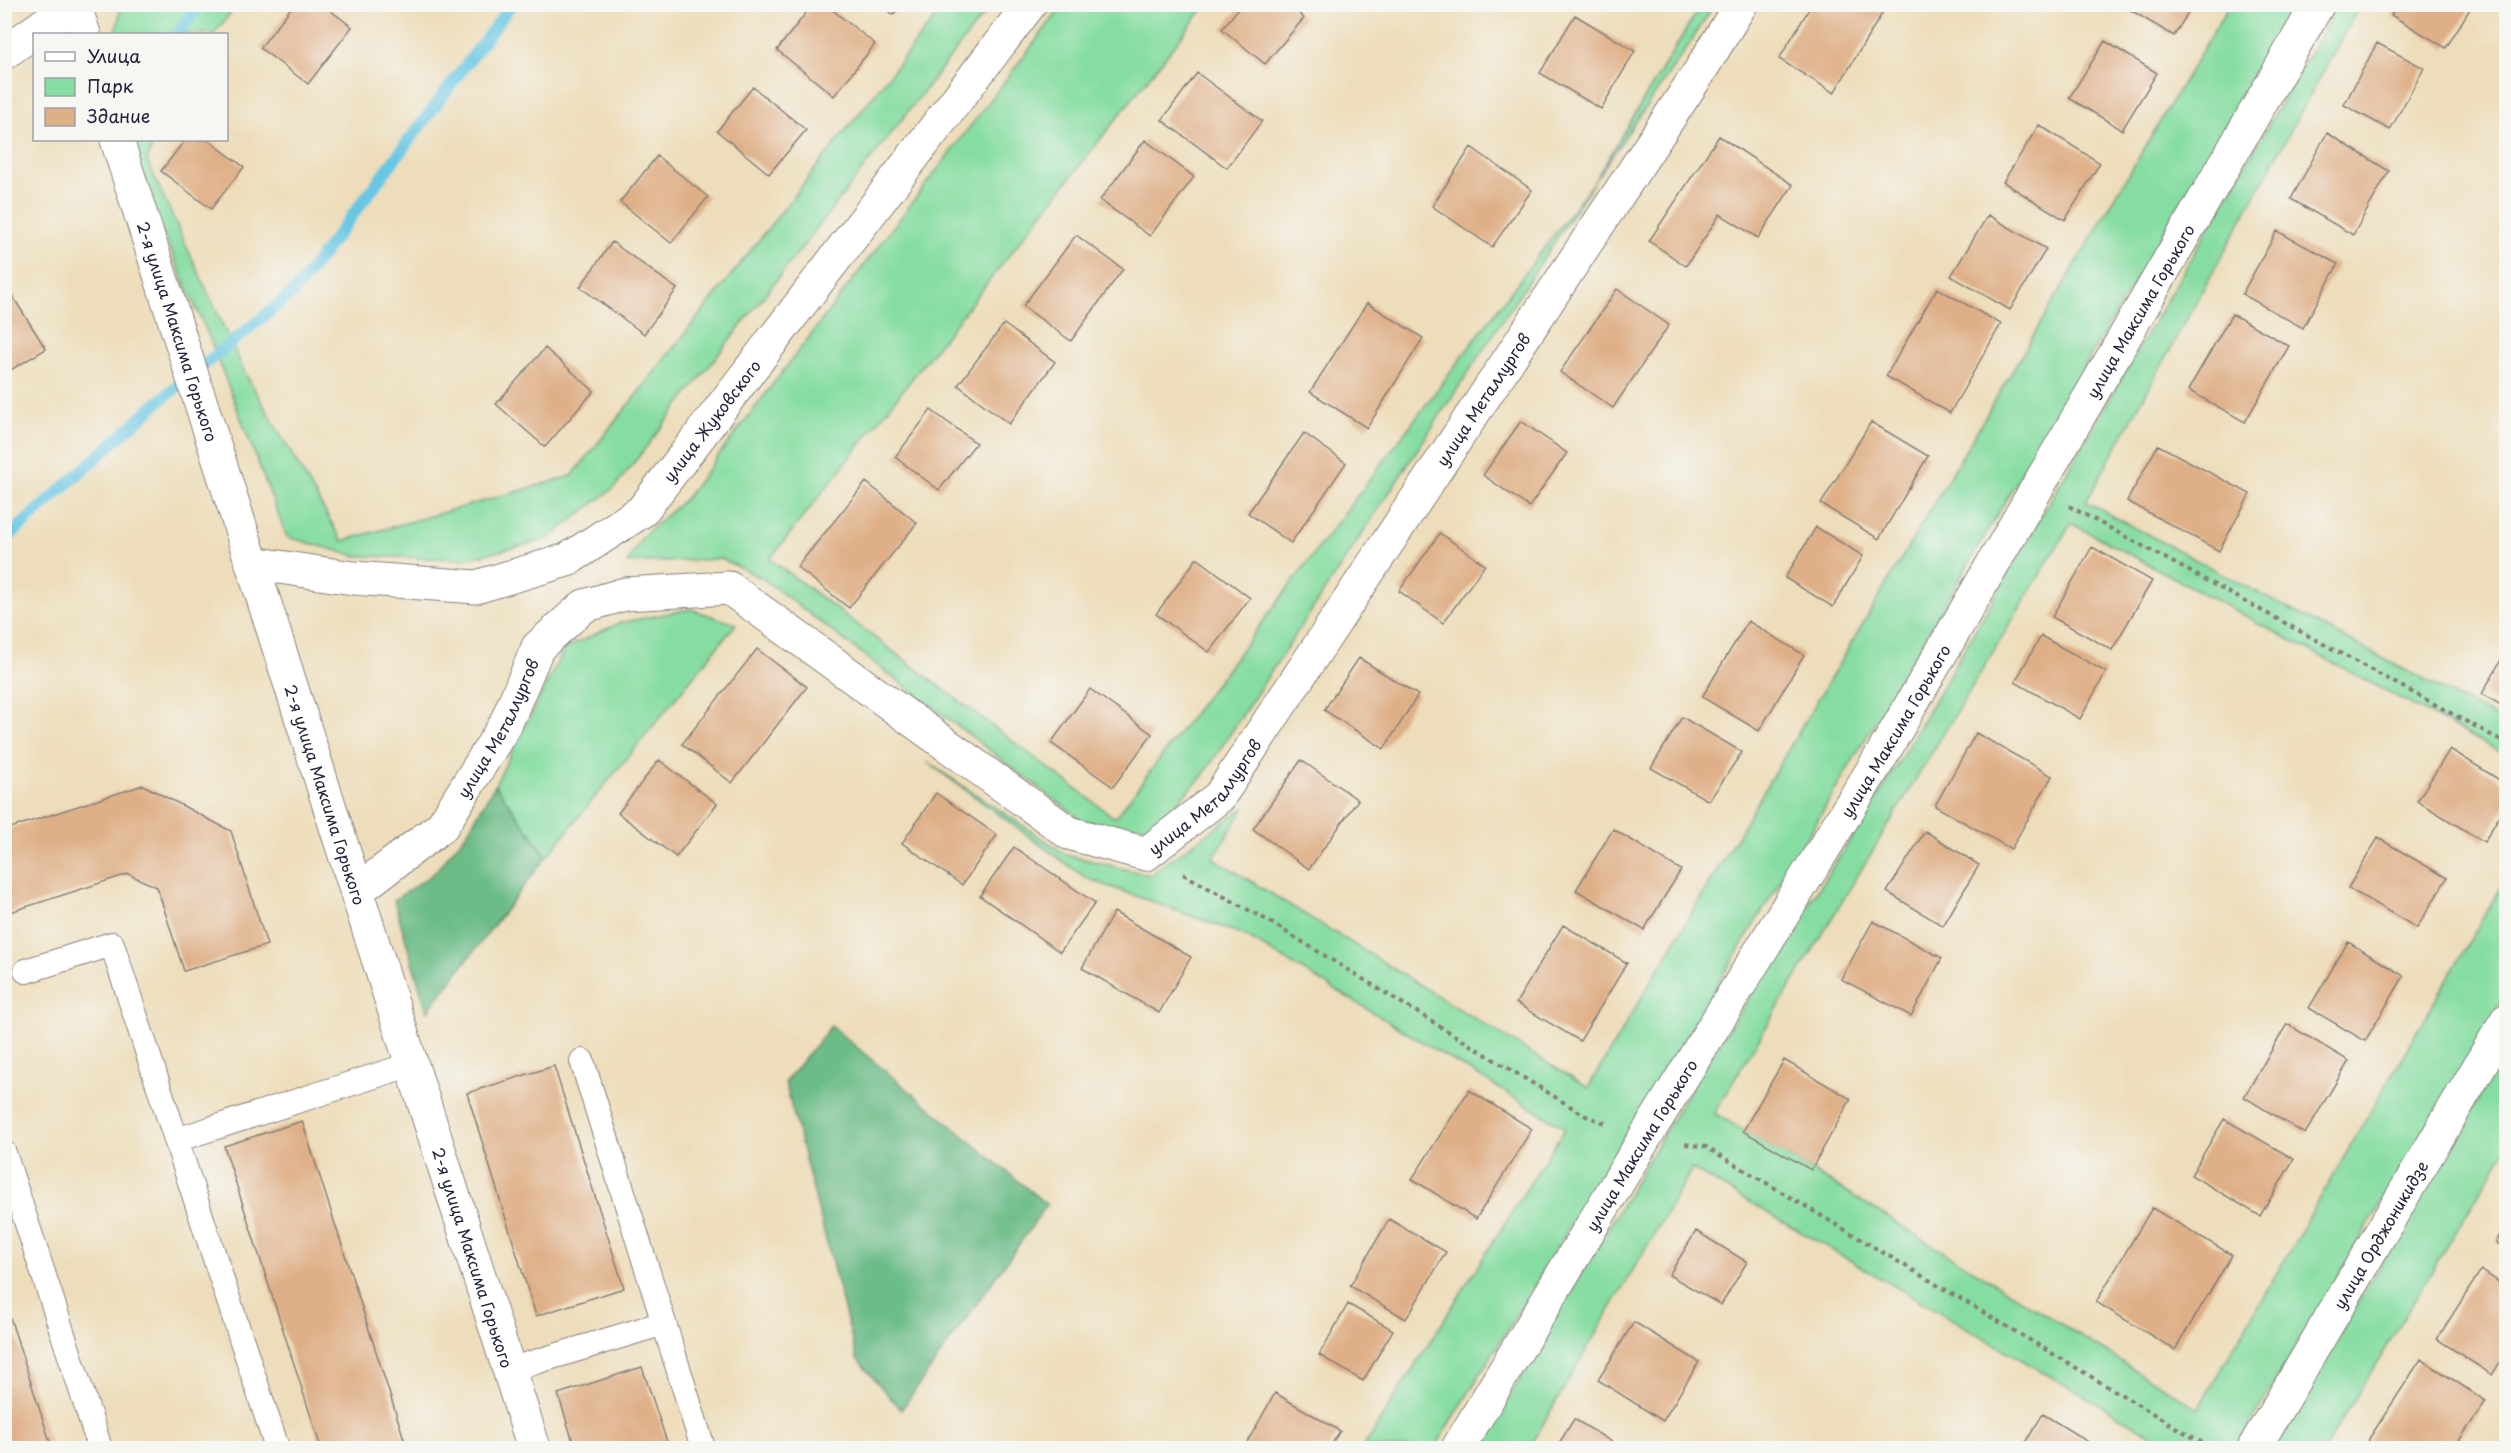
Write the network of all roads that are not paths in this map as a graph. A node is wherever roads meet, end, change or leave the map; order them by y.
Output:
1 (74, 4) edge
2 (1030, 4) edge
3 (1742, 4) edge
4 (2318, 4) edge
5 (84, 33) edge
6 (4, 53) edge
7 (117, 141) edge
8 (567, 560) junction
9 (252, 563) junction
10 (584, 606) junction
11 (357, 891) junction
12 (26, 971) dead end
13 (2506, 1021) edge
14 (582, 1061) dead end
15 (412, 1064) junction
16 (176, 1140) junction
17 (4, 1153) edge
18 (664, 1323) junction
19 (509, 1370) junction
20 (100, 1449) edge
21 (277, 1449) edge
22 (534, 1449) edge
23 (704, 1449) edge
24 (1458, 1449) edge
25 (2254, 1449) edge

1 - 5 street
1 - 6 street
2 - 8 street, улица Жуковского
3 - 10 street, улица Металлургов
4 - 24 street, улица Максима Горького
7 - 9 street, 2-я улица Максима Горького
8 - 9 street, улица Жуковского
8 - 10 street
9 - 11 street, 2-я улица Максима Горького
10 - 11 street, улица Металлургов
11 - 15 street, 2-я улица Максима Горького
12 - 16 lane
13 - 25 street, улица Орджоникидзе
14 - 18 lane
15 - 16 lane
15 - 19 street, 2-я улица Максима Горького
16 - 21 lane
17 - 20 lane
18 - 19 lane
18 - 23 lane
19 - 22 street, 2-я улица Максима Горького

